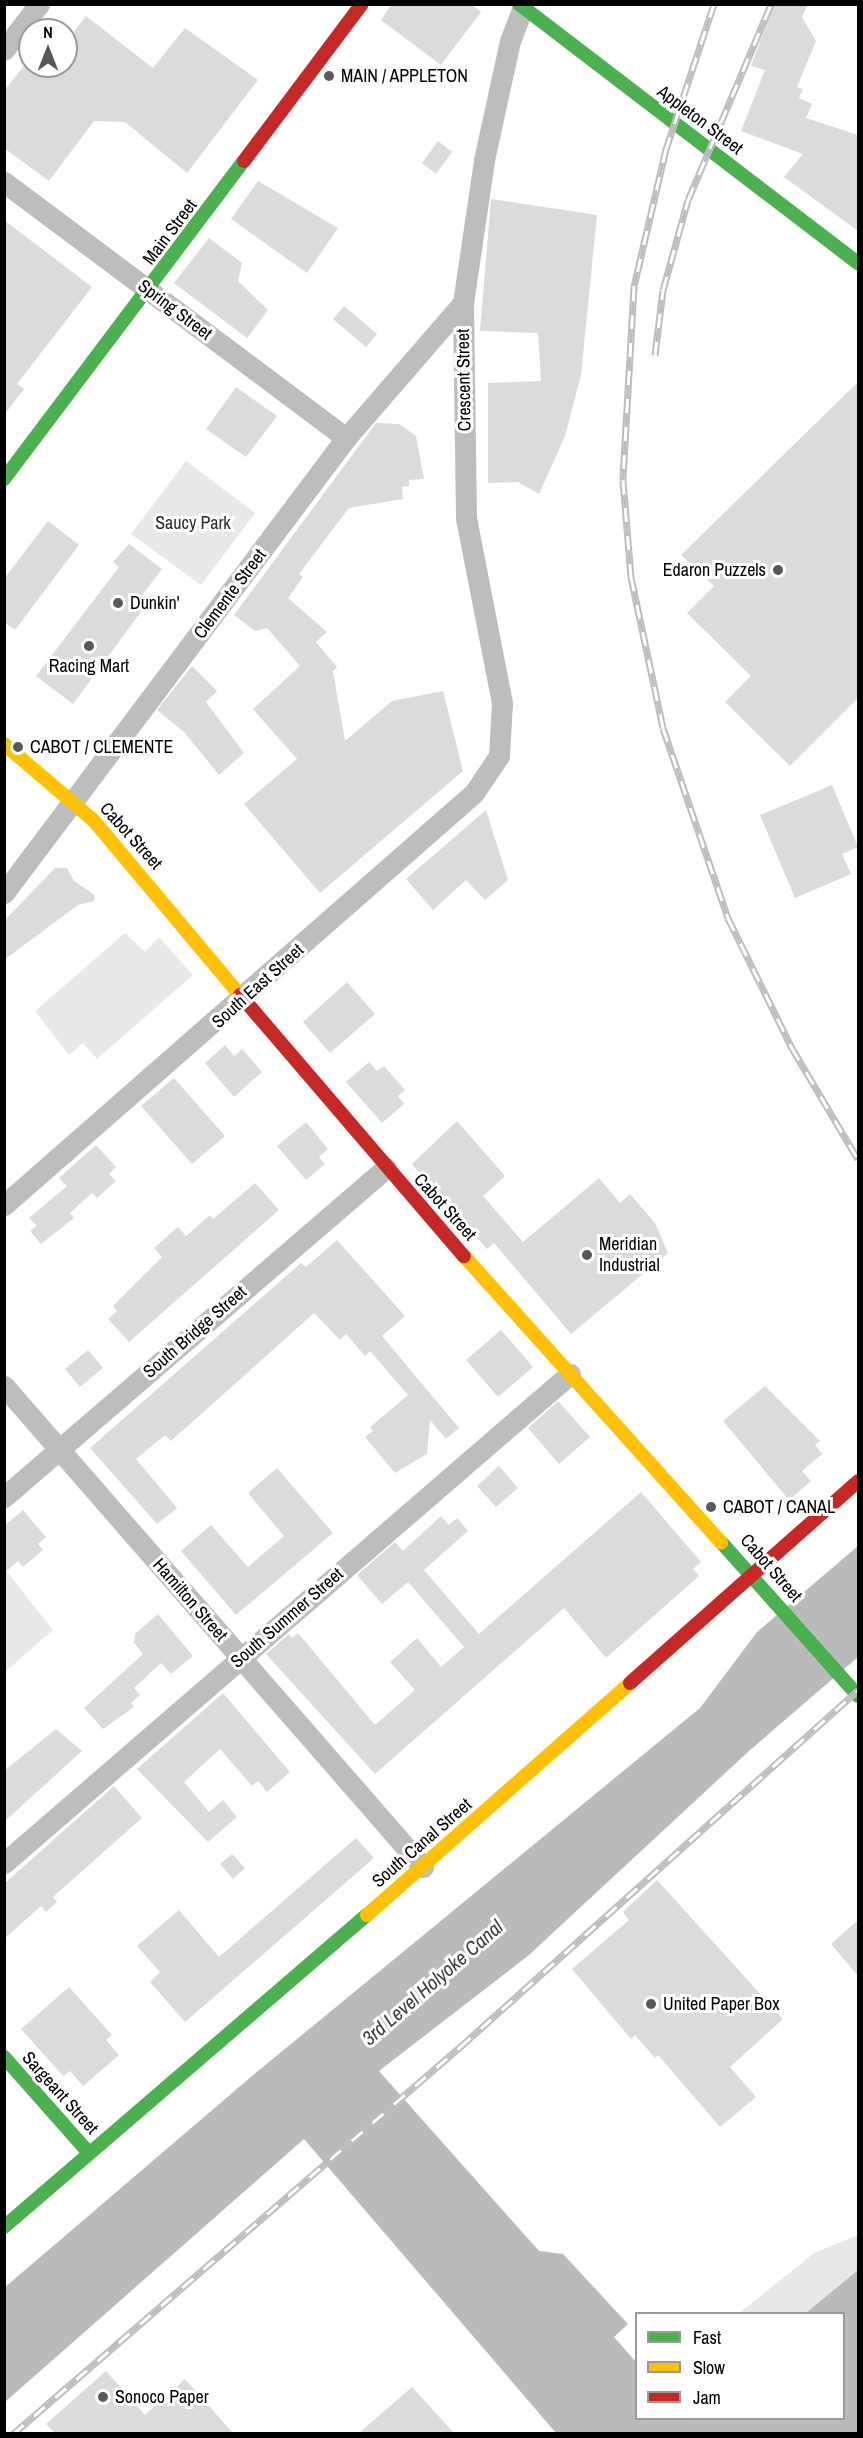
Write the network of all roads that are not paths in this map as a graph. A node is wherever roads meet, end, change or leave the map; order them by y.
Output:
1 (39, 4) edge
2 (362, 4) edge
3 (521, 6) edge
4 (4, 50) edge
5 (4, 182) edge
6 (858, 263) edge
7 (148, 290) junction
8 (463, 303) junction
9 (346, 438) junction
10 (4, 478) edge
11 (4, 744) edge
12 (499, 756) joint
13 (75, 802) junction
14 (4, 893) edge
15 (244, 998) junction
16 (386, 1168) junction
17 (4, 1205) edge
18 (570, 1374) junction
19 (4, 1386) edge
20 (59, 1449) junction
21 (858, 1481) edge
22 (4, 1497) edge
23 (753, 1573) junction
24 (240, 1658) junction
25 (858, 1696) edge
26 (4, 1863) edge
27 (423, 1867) junction
28 (4, 2058) edge
29 (89, 2153) junction
30 (4, 2227) edge

1 - 4 street
2 - 7 main road, Main Street
3 - 6 main road, Appleton Street
3 - 8 street, Crescent Street
5 - 7 street, Spring Street
7 - 9 street, Spring Street
7 - 10 main road, Main Street
8 - 9 street, Clemente Street
8 - 12 street, Crescent Street
9 - 13 street, Clemente Street
11 - 13 main road, Cabot Street
12 - 15 street, South East Street
13 - 14 street, Clemente Street
13 - 15 main road, Cabot Street
15 - 16 main road, Cabot Street
15 - 17 street, South East Street
16 - 18 main road, Cabot Street
16 - 20 street, South Bridge Street
18 - 23 main road, Cabot Street
18 - 24 street, South Summer Street
19 - 20 street, Hamilton Street
20 - 22 street, South Bridge Street
20 - 24 street, Hamilton Street
21 - 23 main road, South Canal Street
23 - 25 main road, Cabot Street
23 - 27 main road, South Canal Street
24 - 26 street, South Summer Street
24 - 27 street, Hamilton Street
27 - 29 main road, South Canal Street
28 - 29 main road, Sargeant Street
29 - 30 main road, South Canal Street

